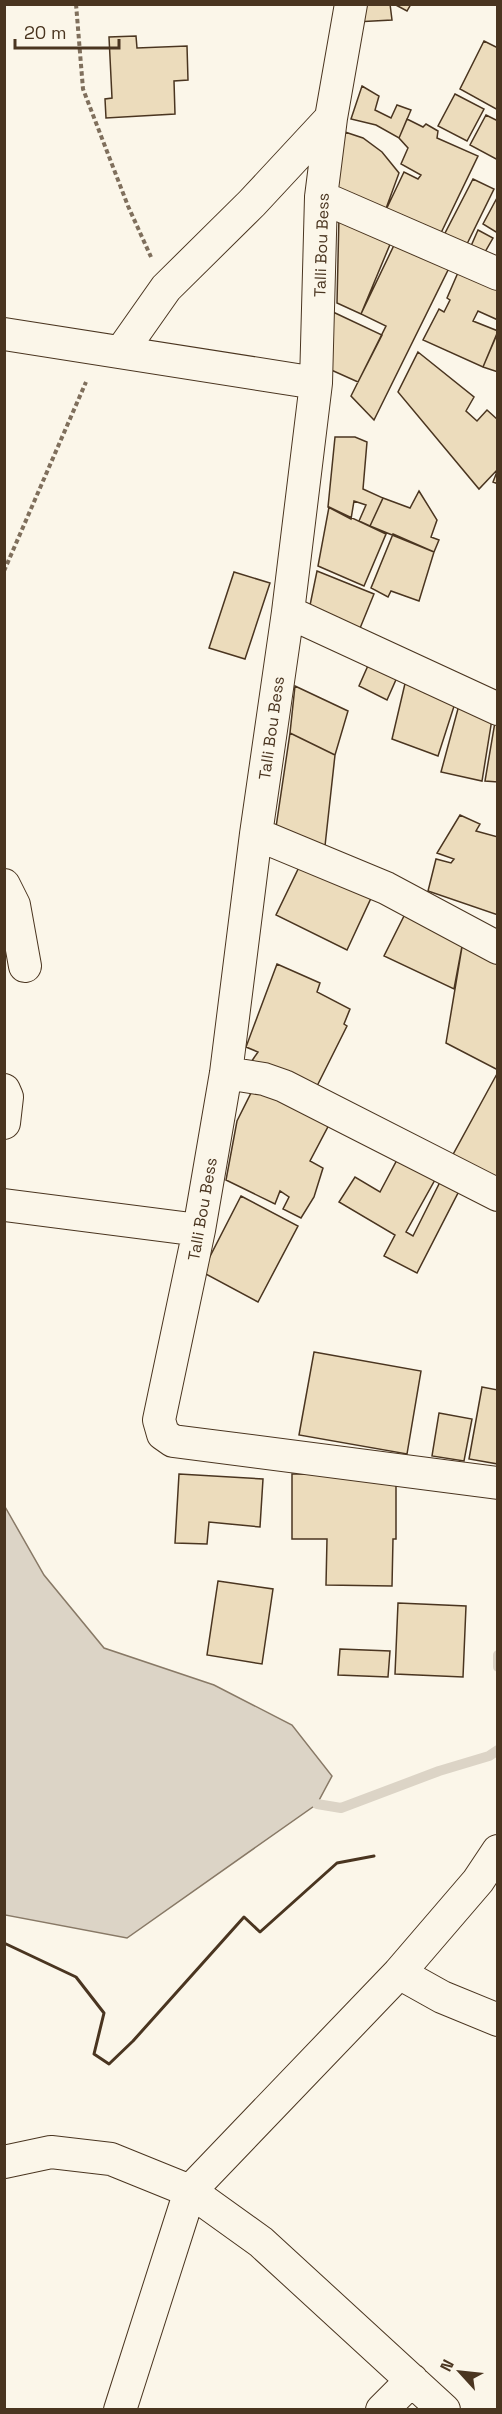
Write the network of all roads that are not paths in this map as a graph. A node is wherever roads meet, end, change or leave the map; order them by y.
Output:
1 (351, 4) edge
2 (331, 118) junction
3 (321, 197) junction
4 (498, 274) edge
5 (4, 334) edge
6 (110, 350) junction
7 (316, 384) junction
8 (288, 612) junction
9 (498, 709) edge
10 (256, 834) junction
11 (4, 885) edge
12 (498, 948) edge
13 (25, 966) dead end
14 (226, 1073) junction
15 (4, 1090) edge
16 (4, 1123) edge
17 (498, 1195) edge
18 (4, 1205) edge
19 (199, 1230) junction
20 (498, 1483) edge
21 (498, 1851) edge
22 (488, 1884) edge
23 (399, 1972) junction
24 (498, 2020) edge
25 (4, 2162) edge
26 (190, 2191) junction
27 (412, 2380) junction
28 (120, 2409) edge
29 (382, 2409) edge
30 (444, 2409) edge

1 - 2 street, Talli Bou Bess
2 - 3 street, Talli Bou Bess
2 - 6 street
3 - 4 street
3 - 7 street, Talli Bou Bess
5 - 6 street
6 - 7 street
7 - 8 street, Talli Bou Bess
8 - 9 street
8 - 10 street, Talli Bou Bess
10 - 12 street
10 - 14 street, Talli Bou Bess
11 - 13 street
14 - 17 street
14 - 19 street, Talli Bou Bess
15 - 16 street
18 - 19 street
19 - 20 street, Talli Bou Bess
21 - 22 street
22 - 23 street
23 - 24 street
23 - 26 street
25 - 26 street
26 - 27 street
26 - 28 street
27 - 29 street
27 - 30 street

